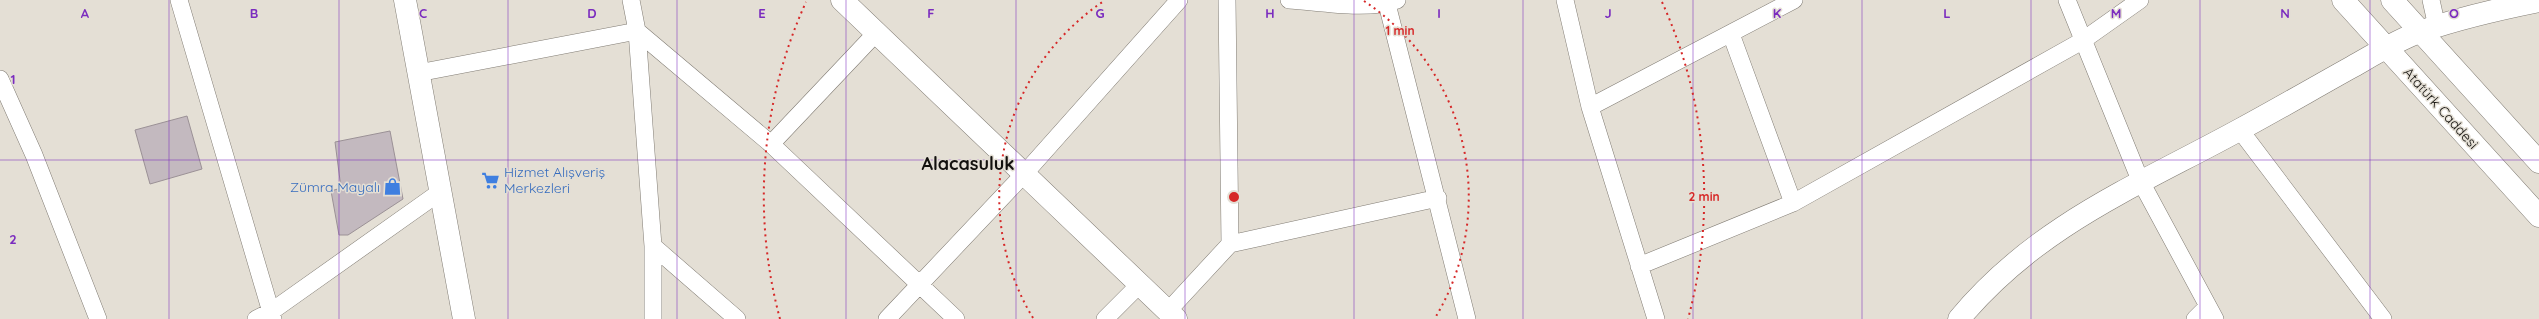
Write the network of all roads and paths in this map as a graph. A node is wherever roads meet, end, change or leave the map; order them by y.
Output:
1 (179, 0) edge
2 (405, 0) edge
3 (630, 0) edge
4 (842, 0) edge
5 (1178, 0) edge
6 (1227, 0) edge
7 (1289, 0) edge
8 (1565, 0) edge
9 (1794, 0) edge
10 (2067, 0) edge
11 (2140, 0) edge
12 (2343, 0) edge
13 (2392, 0) edge
14 (2432, 0) edge
15 (2539, 1) edge
16 (1382, 2) edge
17 (2429, 29) junction
18 (637, 31) junction
19 (876, 33) junction
20 (1731, 34) junction
21 (2082, 41) junction
22 (2387, 47) junction
23 (418, 73) junction
24 (0, 79) edge
25 (1590, 107) junction
26 (2240, 130) junction
27 (771, 144) junction
28 (2539, 162) edge
29 (1025, 173) junction
30 (2140, 180) junction
31 (440, 192) junction
32 (1438, 198) junction
33 (1793, 203) junction
34 (2539, 216) edge
35 (1230, 244) junction
36 (653, 246) junction
37 (1639, 266) junction
38 (921, 284) junction
39 (1140, 284) junction
40 (272, 315) edge
41 (1172, 315) edge
42 (2206, 315) edge
43 (98, 319) edge
44 (256, 319) edge
45 (464, 319) edge
46 (653, 319) edge
47 (737, 319) edge
48 (887, 319) edge
49 (956, 319) edge
50 (1105, 319) edge
51 (1467, 319) edge
52 (1656, 319) edge
53 (1959, 319) edge
54 (2384, 319) edge

1 - 40 street
2 - 23 main road
3 - 18 street
4 - 19 main road
5 - 29 street
6 - 35 street
7 - 16 street
8 - 25 street
9 - 20 street
10 - 21 street
11 - 21 street
12 - 22 main road, Atatürk Caddesi
13 - 17 main road
14 - 17 street
15 - 17 main road
16 - 32 street
17 - 22 main road
17 - 28 main road
18 - 23 street
18 - 27 street
18 - 36 street
19 - 27 street
19 - 29 main road
20 - 25 street
20 - 33 street
21 - 30 street
21 - 33 street
22 - 26 main road
22 - 34 main road, Atatürk Caddesi
23 - 31 main road
24 - 43 street
25 - 37 street
26 - 30 main road
26 - 54 street
27 - 38 street
29 - 38 street
29 - 39 main road
30 - 42 street
30 - 53 main road
31 - 40 street
31 - 45 main road
32 - 35 street
32 - 51 street
33 - 37 street
35 - 41 street
36 - 46 street
36 - 47 street
37 - 52 street
38 - 48 street
38 - 49 street
39 - 41 main road
39 - 50 street
40 - 44 street

